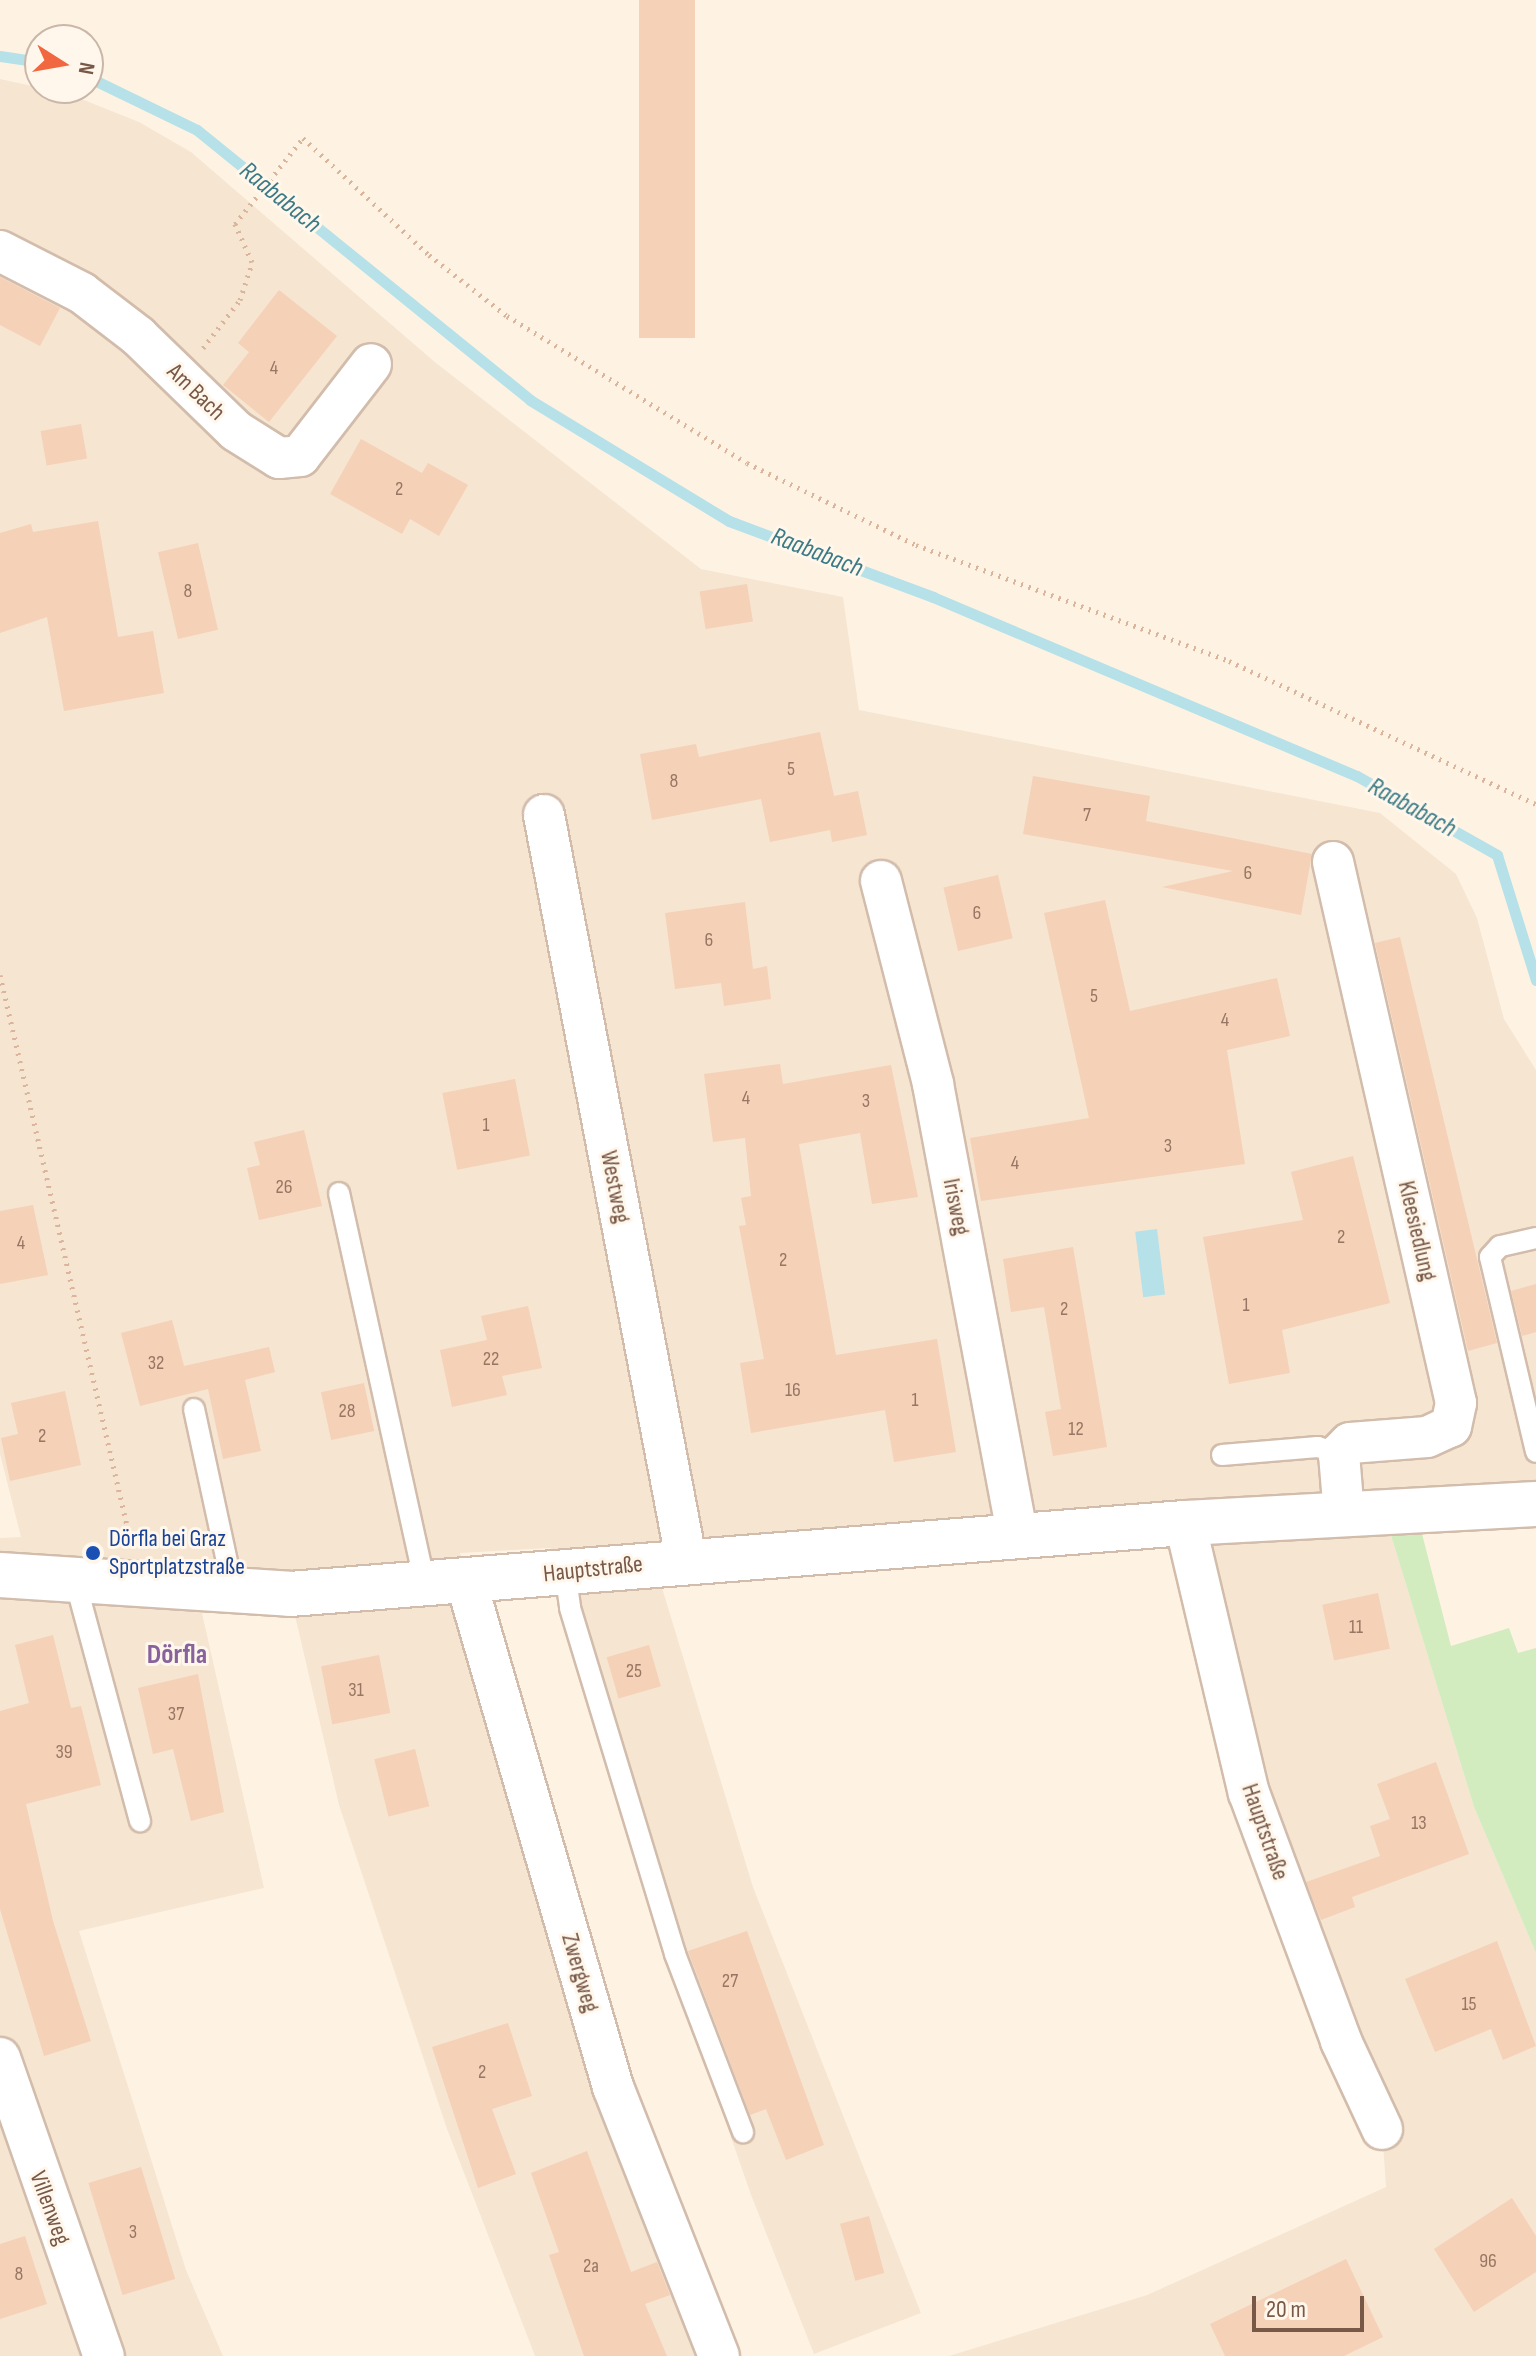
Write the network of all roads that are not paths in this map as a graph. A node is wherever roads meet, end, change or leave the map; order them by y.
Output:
1 (0, 251) edge
2 (371, 364) dead end
3 (544, 815) dead end
4 (1333, 862) dead end
5 (881, 881) dead end
6 (339, 1193) dead end
7 (1536, 1238) edge
8 (194, 1409) dead end
9 (1536, 1452) edge
10 (1339, 1454) junction
11 (1222, 1455) dead end
12 (1536, 1504) edge
13 (1344, 1515) junction
14 (1185, 1523) junction
15 (1018, 1537) junction
16 (686, 1559) junction
17 (1, 1570) edge
18 (565, 1571) junction
19 (75, 1580) junction
20 (446, 1582) junction
21 (233, 1590) junction
22 (140, 1821) dead end
23 (0, 2058) edge
24 (1382, 2129) dead end
25 (743, 2132) dead end
26 (104, 2356) edge
27 (719, 2356) edge

1 - 2 street, Am Bach
3 - 16 street, Westweg
4 - 10 street, Kleesiedlung
5 - 15 street, Irisweg
6 - 20 lane
7 - 9 lane
8 - 21 lane
10 - 11 lane
10 - 13 street
12 - 13 main road, Hauptstraße
13 - 14 main road, Hauptstraße
14 - 15 main road, Hauptstraße
14 - 24 street, Hauptstraße
15 - 16 main road, Hauptstraße
16 - 18 main road, Hauptstraße
17 - 19 main road, Hauptstraße
18 - 20 main road, Hauptstraße
18 - 25 lane
19 - 21 main road, Hauptstraße
19 - 22 lane
20 - 21 main road, Hauptstraße
20 - 27 street, Zwergweg
23 - 26 street, Villenweg

